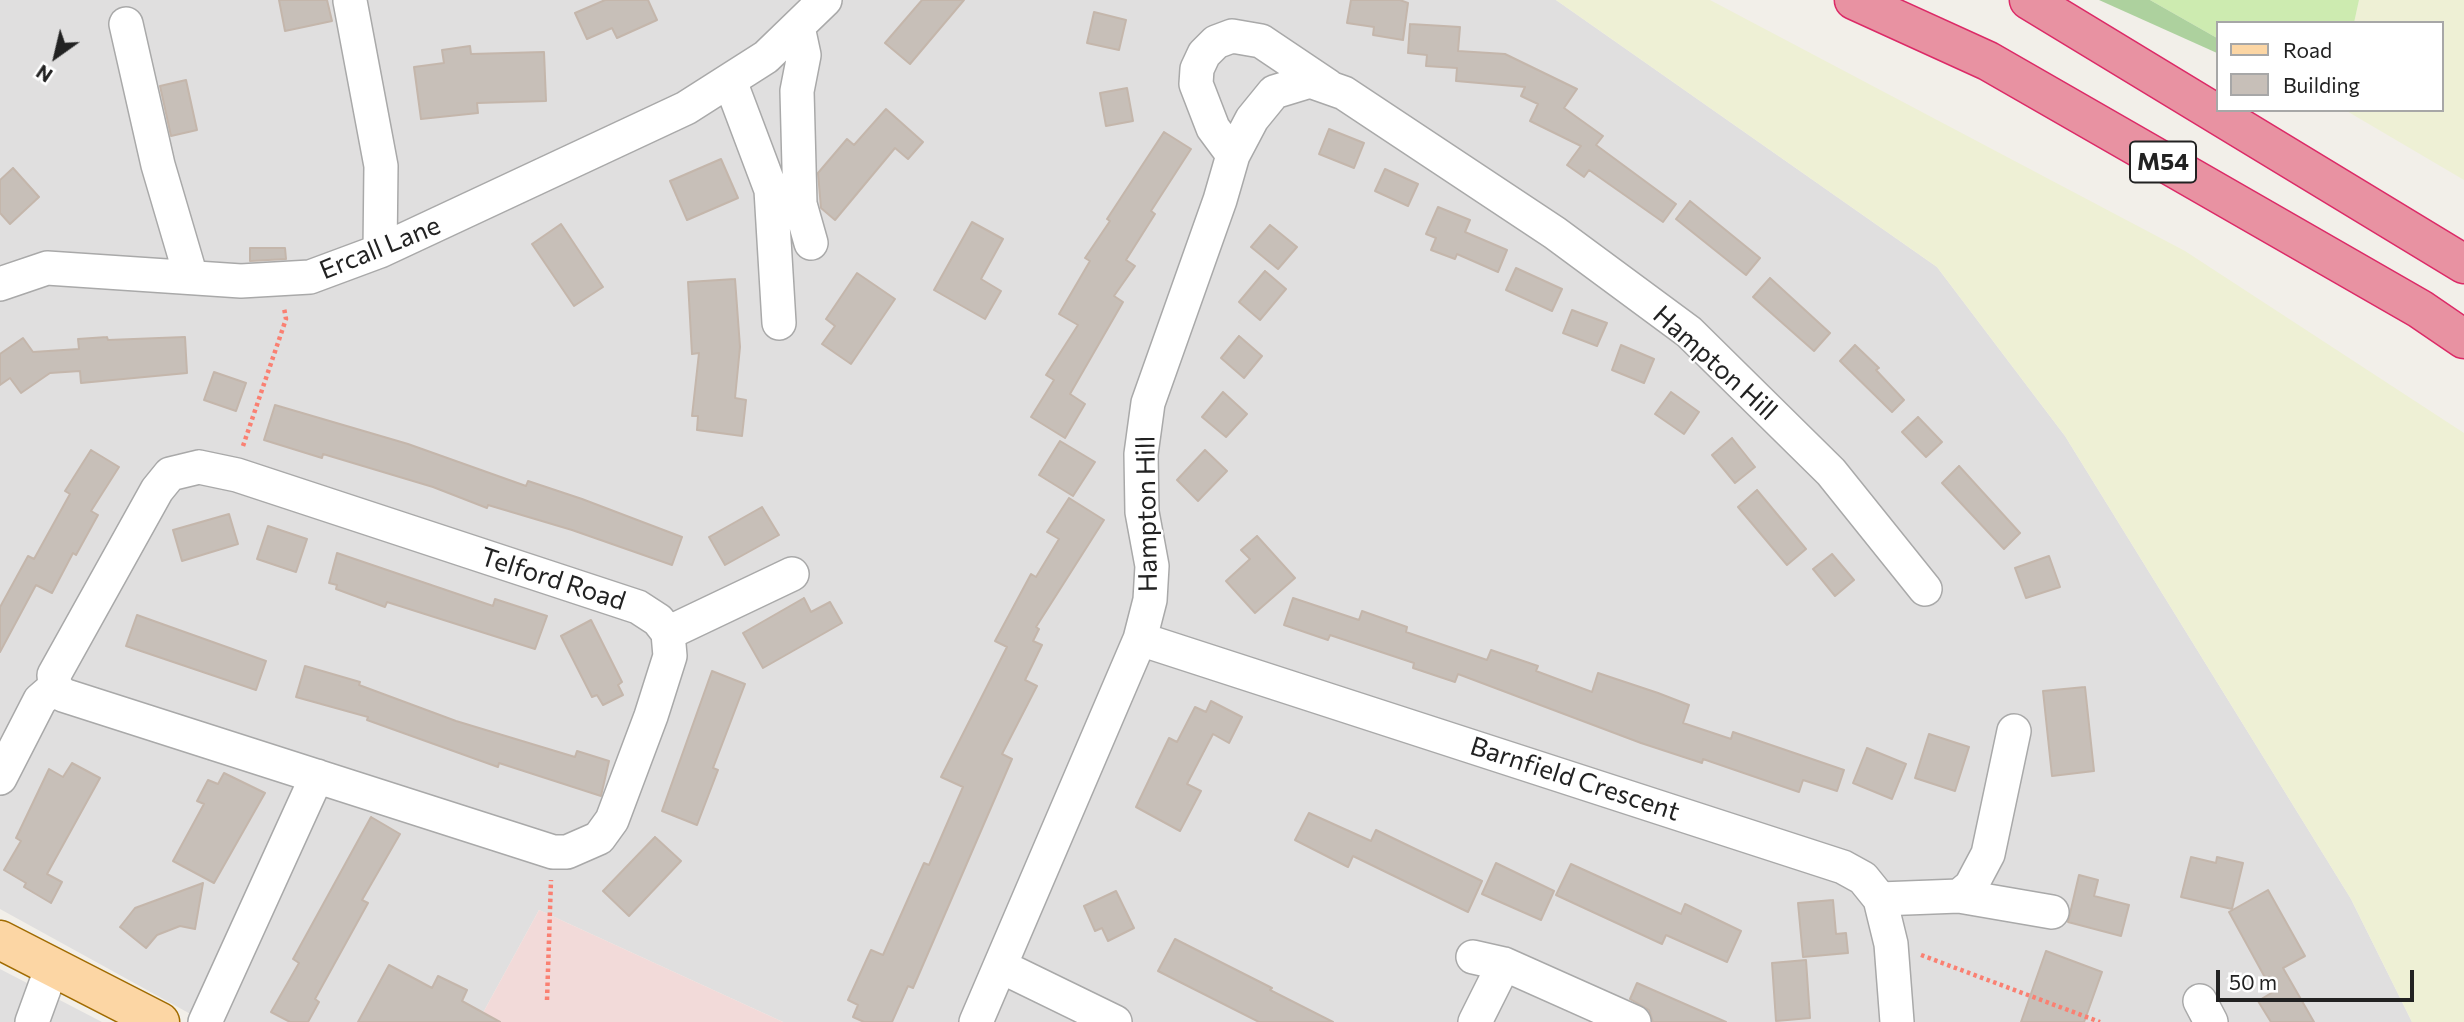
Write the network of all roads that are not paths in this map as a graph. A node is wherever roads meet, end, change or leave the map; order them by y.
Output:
1 (825, 0) edge
2 (1854, 0) edge
3 (2029, 0) edge
4 (350, 1) edge
5 (126, 24) dead end
6 (798, 27) junction
7 (730, 81) junction
8 (1328, 86) junction
9 (1233, 155) junction
10 (811, 243) dead end
11 (380, 251) junction
12 (2464, 264) edge
13 (191, 277) junction
14 (0, 284) edge
15 (779, 323) dead end
16 (2464, 339) edge
17 (792, 574) dead end
18 (1925, 589) dead end
19 (668, 633) junction
20 (1140, 639) junction
21 (55, 687) junction
22 (2014, 731) dead end
23 (317, 776) junction
24 (0, 778) edge
25 (1959, 896) junction
26 (1880, 898) junction
27 (2052, 912) dead end
28 (0, 940) edge
29 (1000, 965) junction
30 (52, 967) junction
31 (32, 1022) edge
32 (160, 1022) edge
33 (205, 1022) edge
34 (976, 1022) edge
35 (1115, 1022) edge
36 (1475, 1022) edge
37 (1634, 1022) edge
38 (1897, 1022) edge

1 - 6 street, Ercall Lane
2 - 16 highway, M54
3 - 12 highway, M54
4 - 11 street
5 - 13 street
6 - 7 street, Ercall Lane
6 - 10 street
7 - 11 street, Ercall Lane
7 - 15 street
8 - 9 street, Hampton Hill
8 - 9 street, Hampton Hill
8 - 18 street, Hampton Hill
9 - 20 street, Hampton Hill
11 - 13 street, Ercall Lane
13 - 14 street, Ercall Lane
17 - 19 street
19 - 21 street, Telford Road
19 - 23 street
20 - 26 street, Barnfield Crescent
20 - 29 street, Hampton Hill
21 - 23 street
21 - 24 street, Telford Road
22 - 25 street
23 - 33 street
25 - 26 street
25 - 27 street
26 - 38 street
28 - 30 main road
29 - 34 street, Hampton Hill
29 - 35 street
30 - 31 street
30 - 32 main road
36 - 37 street

